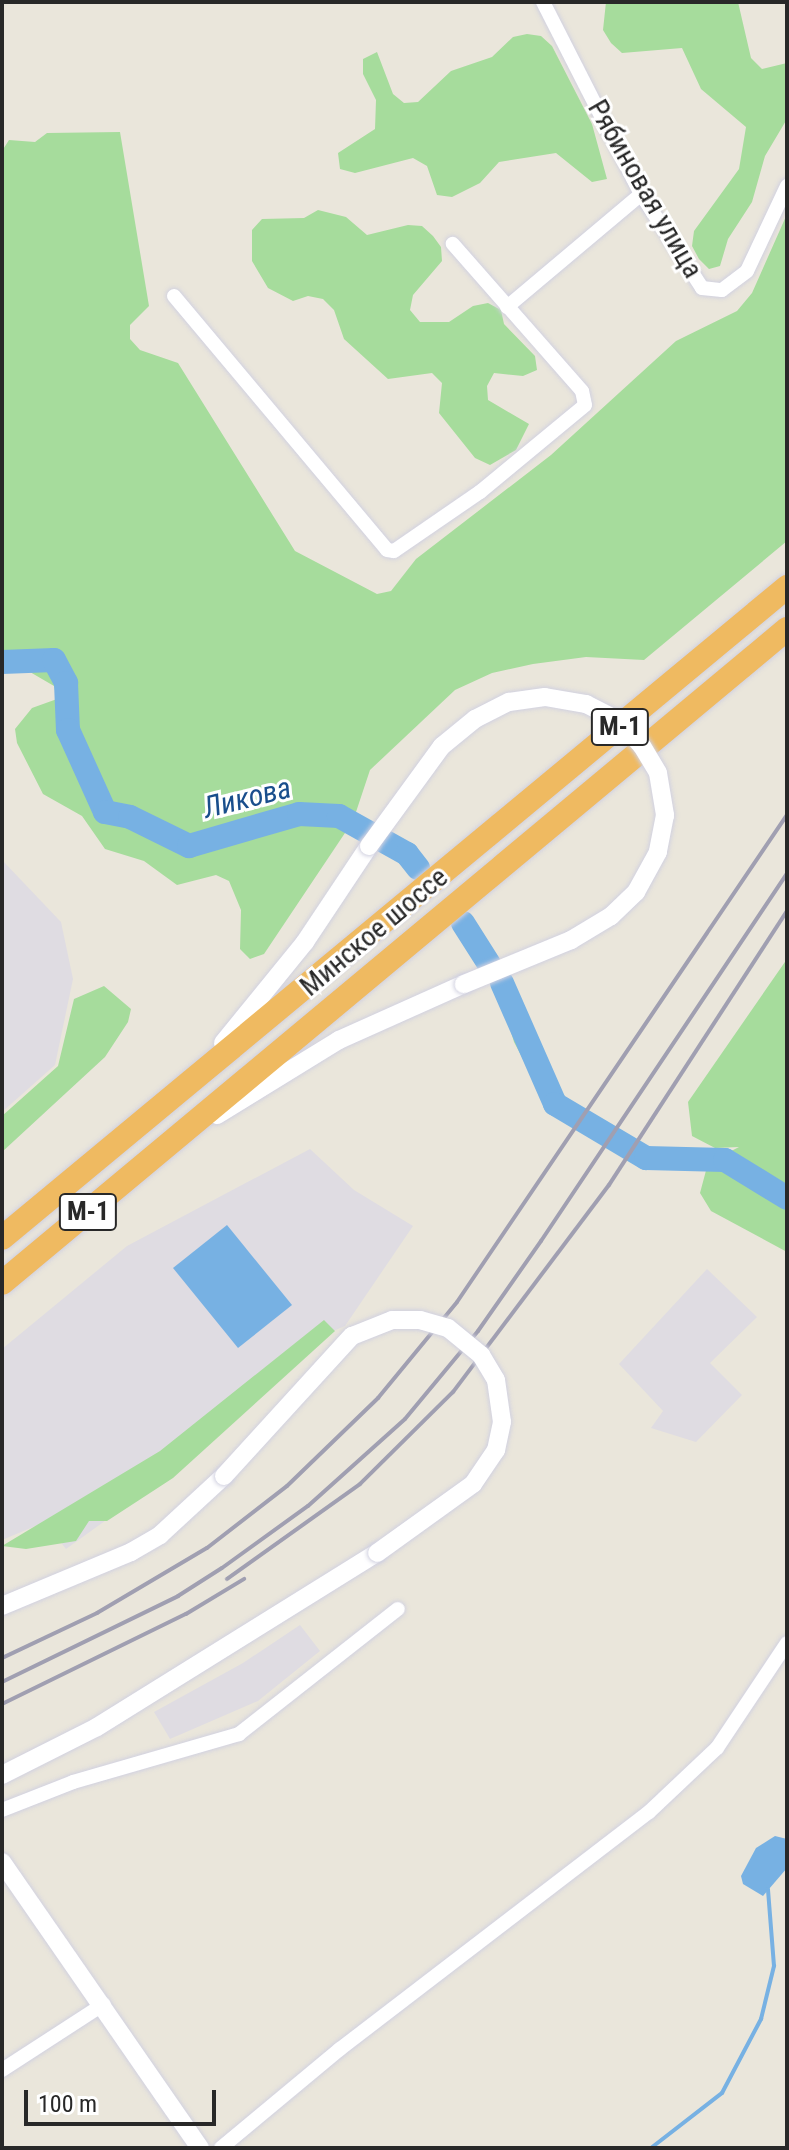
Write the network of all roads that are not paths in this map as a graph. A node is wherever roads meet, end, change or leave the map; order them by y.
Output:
1 (543, 2) edge
2 (787, 186) edge
3 (641, 194) junction
4 (453, 244) dead end
5 (174, 296) dead end
6 (507, 307) junction
7 (787, 587) edge
8 (787, 629) edge
9 (158, 1112) junction
10 (174, 1142) junction
11 (2, 1238) edge
12 (2, 1283) edge
13 (2, 1606) edge
14 (398, 1609) dead end
15 (787, 1643) edge
16 (2, 1775) edge
17 (2, 1810) edge
18 (2, 1862) edge
19 (104, 2004) junction
20 (2, 2070) edge
21 (200, 2148) edge
22 (221, 2148) edge

1 - 3 street, Рябиновая улица
2 - 3 street, Рябиновая улица
3 - 6 street
4 - 6 street
5 - 6 street
7 - 9 highway, Минское шоссе / М-1
8 - 10 highway, Минское шоссе / М-1
9 - 10 street, bridge
9 - 11 highway, Минское шоссе / М-1
10 - 12 highway, Минское шоссе / М-1
13 - 16 street, bridge
14 - 17 street
15 - 22 street
18 - 19 street
19 - 20 street
19 - 21 street

